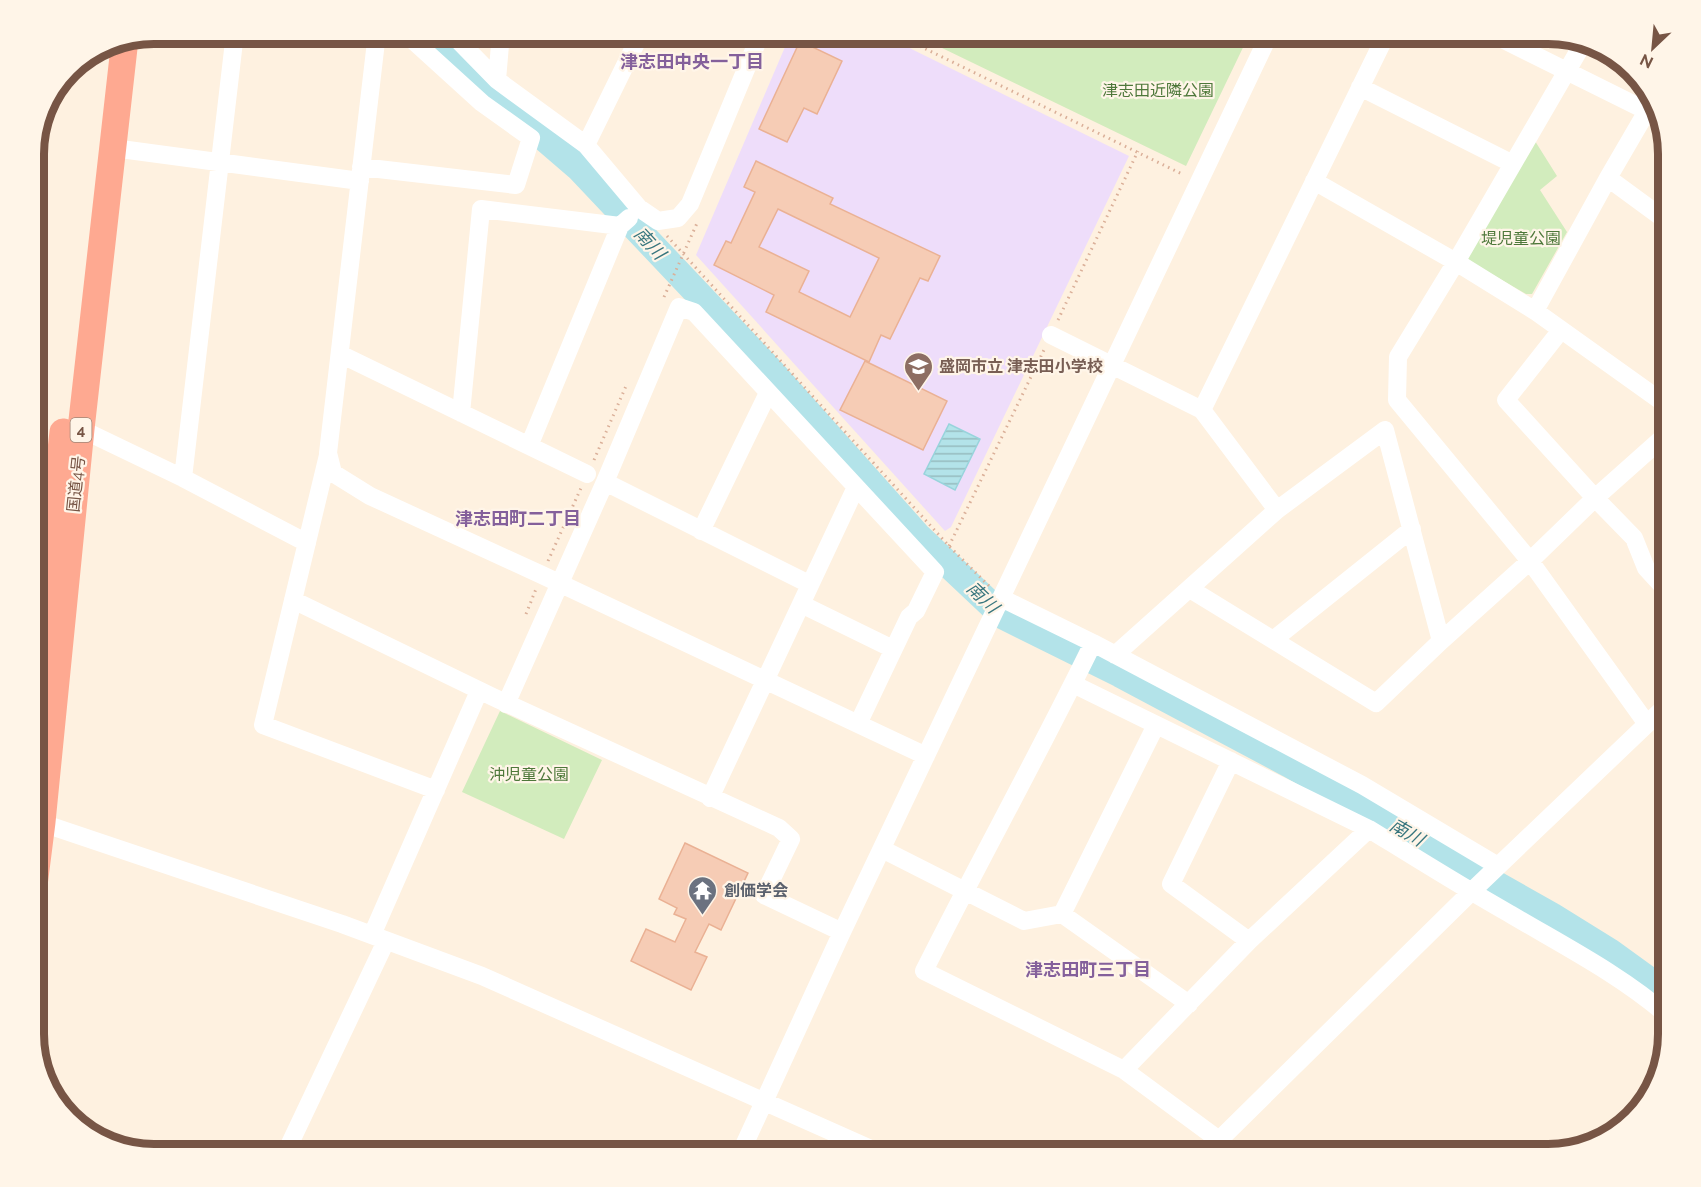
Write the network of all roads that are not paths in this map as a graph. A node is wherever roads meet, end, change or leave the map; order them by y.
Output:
1 (234, 44) edge
2 (376, 44) edge
3 (417, 44) edge
4 (463, 44) edge
5 (500, 44) edge
6 (636, 44) edge
7 (756, 44) edge
8 (1265, 44) edge
9 (1381, 44) edge
10 (1514, 44) edge
11 (124, 47) edge
12 (1580, 48) edge
13 (105, 55) edge
14 (1567, 71) junction
15 (497, 80) junction
16 (1360, 87) junction
17 (1645, 102) edge
18 (1648, 110) edge
19 (586, 145) junction
20 (113, 148) junction
21 (220, 162) junction
22 (1513, 164) junction
23 (360, 174) junction
24 (1608, 178) junction
25 (1314, 181) junction
26 (516, 185) junction
27 (503, 212) junction
28 (1658, 215) edge
29 (630, 217) junction
30 (1456, 262) junction
31 (1535, 311) junction
32 (1561, 330) junction
33 (1051, 335) dead end
34 (340, 354) junction
35 (1112, 366) junction
36 (768, 393) junction
37 (1658, 399) edge
38 (1202, 410) junction
39 (461, 413) junction
40 (81, 429) junction
41 (1658, 442) edge
42 (529, 446) junction
43 (328, 453) junction
44 (587, 474) road end
45 (183, 478) junction
46 (605, 482) junction
47 (856, 487) junction
48 (1595, 498) junction
49 (1277, 510) junction
50 (1412, 529) junction
51 (701, 531) junction
52 (307, 543) junction
53 (1530, 561) junction
54 (44, 577) edge
55 (1658, 581) edge
56 (559, 584) junction
57 (809, 584) junction
58 (1190, 589) junction
59 (1001, 598) junction
60 (293, 600) junction
61 (801, 604) junction
62 (1273, 639) junction
63 (1441, 641) junction
64 (1093, 643) junction
65 (893, 649) junction
66 (1116, 655) junction
67 (764, 681) junction
68 (1073, 684) junction
69 (479, 691) junction
70 (506, 704) junction
71 (1658, 714) edge
72 (858, 724) junction
73 (1647, 724) junction
74 (1156, 725) junction
75 (926, 756) junction
76 (1231, 761) junction
77 (44, 766) edge
78 (435, 790) junction
79 (710, 798) junction
80 (44, 823) edge
81 (1369, 829) junction
82 (882, 849) junction
83 (1498, 866) junction
84 (964, 891) junction
85 (1471, 892) junction
86 (1062, 914) junction
87 (842, 932) junction
88 (379, 938) junction
89 (1250, 940) junction
90 (1189, 1004) junction
91 (1658, 1007) edge
92 (1124, 1070) junction
93 (765, 1101) junction
94 (1220, 1140) junction
95 (295, 1144) edge
96 (745, 1144) edge
97 (860, 1144) edge
98 (1216, 1144) edge

1 - 21 street
2 - 23 street
3 - 26 street
4 - 15 street
5 - 15 street
6 - 19 street
7 - 29 street
8 - 35 street
9 - 16 street
10 - 14 street
11 - 20 highway, 国道4号 / 4
12 - 14 street
13 - 54 highway, 国道4号 / 4
14 - 17 street
14 - 22 street
15 - 19 street
16 - 22 street
16 - 25 street
18 - 24 street
19 - 29 street
20 - 21 street
20 - 40 highway, 国道4号 / 4
21 - 23 street
21 - 45 street
22 - 30 street
23 - 26 street
23 - 34 street
24 - 28 street
24 - 31 street
25 - 30 street
25 - 38 street
26 - 27 street
27 - 29 street
27 - 39 street
29 - 42 street
30 - 31 street
30 - 53 street
31 - 32 street
32 - 37 street
32 - 48 street
33 - 35 street
34 - 39 street
34 - 43 street
35 - 38 street
35 - 59 street
36 - 46 street
36 - 47 street
36 - 51 street
38 - 49 street
39 - 42 street
40 - 45 street
40 - 77 highway, 国道4号 / 4
41 - 48 street
42 - 44 street
43 - 52 street
43 - 56 street
45 - 52 street
46 - 51 street
46 - 56 street
47 - 57 street
47 - 65 street
48 - 53 street
48 - 55 street
49 - 50 street
49 - 58 street
50 - 62 street
50 - 63 street
51 - 57 street
52 - 60 street
53 - 63 street
53 - 73 street
56 - 67 street
56 - 70 street
57 - 61 street
58 - 62 street
58 - 66 street
59 - 64 street
59 - 75 street
60 - 69 street
60 - 78 street
61 - 65 street
61 - 67 street
62 - 63 street
64 - 66 street
64 - 68 street
65 - 72 street
66 - 83 street
67 - 72 street
67 - 79 street
68 - 74 street
68 - 84 street
69 - 70 street
69 - 78 street
70 - 79 street
71 - 73 street
72 - 75 street
73 - 83 street
74 - 76 street
74 - 86 street
75 - 82 street
76 - 81 street
76 - 89 street
78 - 88 street
79 - 87 street
80 - 88 street
81 - 85 street
81 - 89 street
82 - 84 street
82 - 87 street
83 - 85 street
84 - 86 street
84 - 92 street
85 - 91 street
85 - 94 street
86 - 90 street
87 - 93 street
88 - 93 street
88 - 95 street
89 - 90 street
90 - 92 street
92 - 94 street
93 - 96 street
93 - 97 street
94 - 98 street

